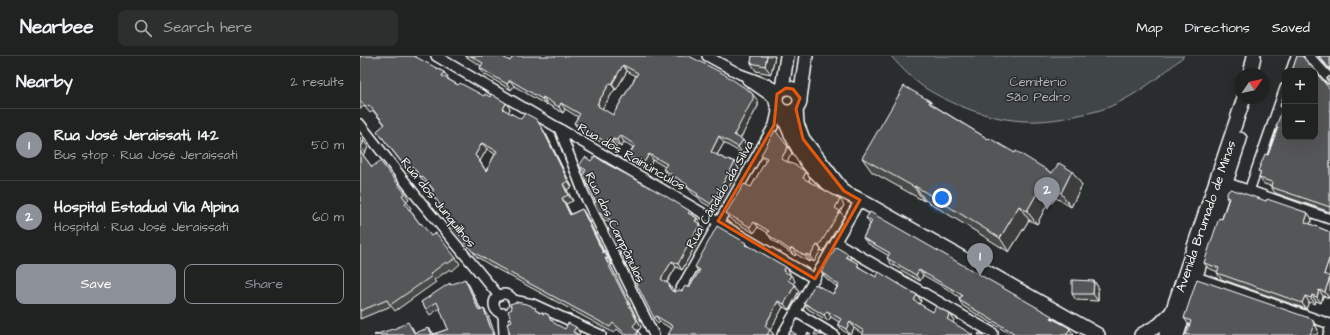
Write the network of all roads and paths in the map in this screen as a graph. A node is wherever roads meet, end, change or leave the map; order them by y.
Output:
1 (436, 56) edge
2 (707, 56) edge
3 (787, 56) edge
4 (806, 56) edge
5 (1254, 56) edge
6 (1262, 56) edge
7 (1296, 56) edge
8 (1309, 56) edge
9 (1251, 68) edge
10 (1259, 68) edge
11 (1292, 68) edge
12 (1330, 79) edge
13 (1282, 97) edge
14 (779, 100) junction
15 (798, 104) junction
16 (1242, 104) edge
17 (1251, 104) edge
18 (360, 124) edge
19 (559, 128) junction
20 (1222, 181) junction
21 (844, 191) junction
22 (1249, 192) junction
23 (860, 200) junction
24 (1330, 219) edge
25 (718, 221) junction
26 (836, 242) junction
27 (1190, 275) junction
28 (814, 278) junction
29 (679, 292) edge
30 (499, 296) junction
31 (513, 300) junction
32 (796, 312) junction
33 (1172, 312) junction
34 (503, 313) junction
35 (1330, 324) edge
36 (1330, 329) edge
37 (993, 333) dead end
38 (1091, 333) edge
39 (504, 335) edge
40 (601, 335) edge
41 (654, 335) edge
42 (782, 335) edge
43 (834, 335) edge
44 (1141, 335) edge
45 (1166, 335) edge
46 (1177, 335) edge
47 (1328, 335) edge

1 - 19 street, Rua dos Rainúnculos
2 - 14 street
3 - 14 main road
4 - 15 main road
5 - 9 main road
6 - 10 main road
7 - 11 street
8 - 12 street
13 - 22 street
14 - 15 main road
14 - 15 main road
14 - 21 main road
14 - 25 street, Rua Cândido da Silva
15 - 21 main road
16 - 20 main road, Avenida Brumado de Minas
17 - 20 main road, Avenida Brumado de Minas
18 - 30 street, Rua dos Junquilhos
19 - 25 street, Rua dos Rainúnculos
19 - 41 street, Rua das Campânulas
20 - 22 street
20 - 27 main road, Avenida Brumado de Minas
21 - 23 main road
22 - 24 street
23 - 26 street
23 - 38 main road
25 - 28 street, Rua dos Rainúnculos
25 - 29 street, Rua Cândido da Silva
26 - 28 street
26 - 37 street
27 - 33 main road, Avenida Brumado de Minas
27 - 35 street
27 - 46 main road, Avenida Brumado de Minas
28 - 32 street
30 - 31 street
30 - 34 street
31 - 34 street
31 - 40 street
32 - 42 street
32 - 43 street
33 - 44 main road
33 - 45 main road, Avenida Brumado de Minas
34 - 39 street
36 - 47 street

